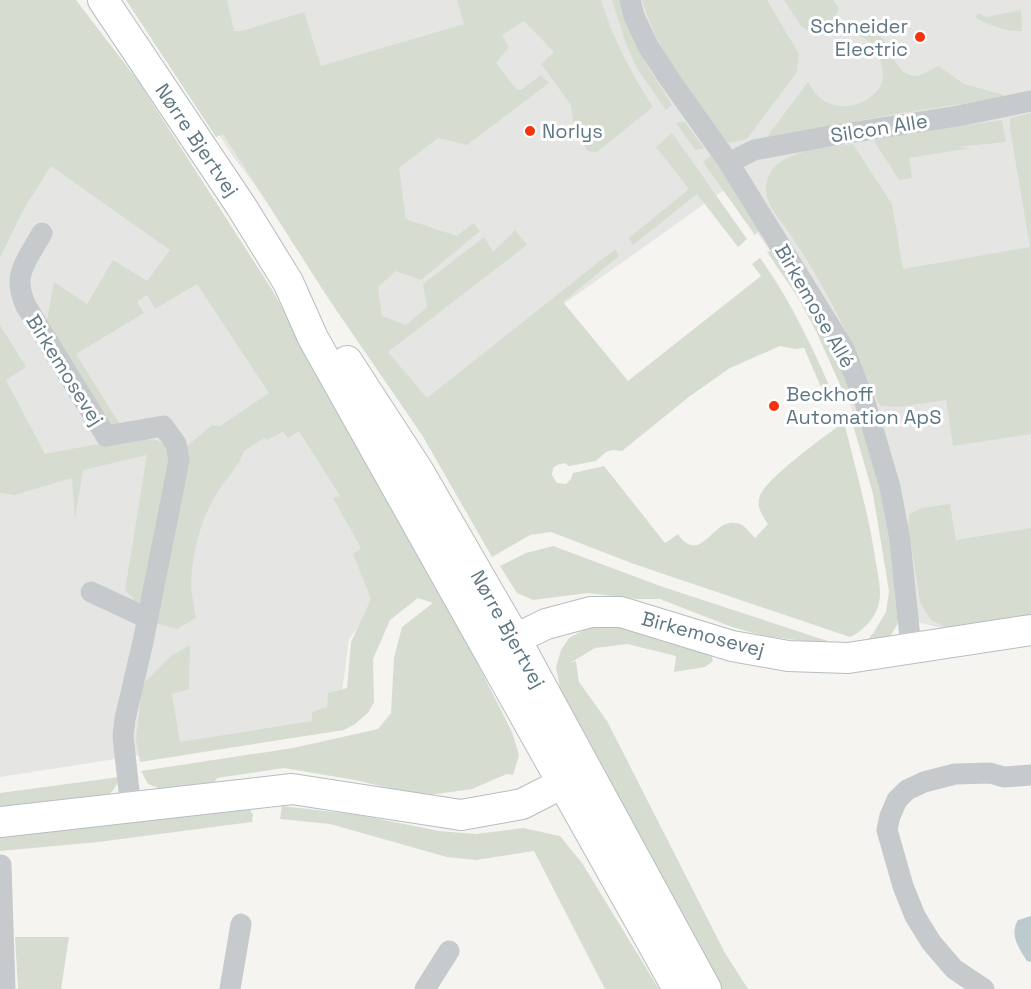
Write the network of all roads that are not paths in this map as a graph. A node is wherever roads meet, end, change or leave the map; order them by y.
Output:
1 (103, 0) edge
2 (630, 0) edge
3 (1031, 101) edge
4 (729, 163) junction
5 (42, 233) dead end
6 (288, 282) junction
7 (91, 592) dead end
8 (147, 618) junction
9 (1031, 630) edge
10 (515, 638) junction
11 (911, 648) junction
12 (489, 653) junction
13 (1031, 776) edge
14 (574, 777) junction
15 (130, 808) junction
16 (0, 822) edge
17 (1, 865) edge
18 (241, 924) dead end
19 (449, 951) dead end
20 (5, 989) edge
21 (230, 989) edge
22 (425, 989) edge
23 (678, 989) edge
24 (706, 989) edge
25 (984, 989) edge

1 - 6 main road, Nørre Bjertvej
2 - 4 street, Birkemose Allé
3 - 4 street, Silcon Alle
4 - 11 street, Birkemose Allé
5 - 8 street, Birkemosevej
6 - 10 main road, Nørre Bjertvej
6 - 12 main road, Nørre Bjertvej
7 - 8 street
8 - 15 street, Birkemosevej
9 - 11 main road, Birkemosevej
10 - 11 main road, Birkemosevej
10 - 12 main road, Birkemosevej
10 - 14 main road, Nørre Bjertvej
12 - 14 main road, Nørre Bjertvej
13 - 25 street
14 - 15 main road
14 - 23 main road, Nørre Bjertvej
14 - 24 main road, Nørre Bjertvej
15 - 16 main road
17 - 20 street
18 - 21 street
19 - 22 street

